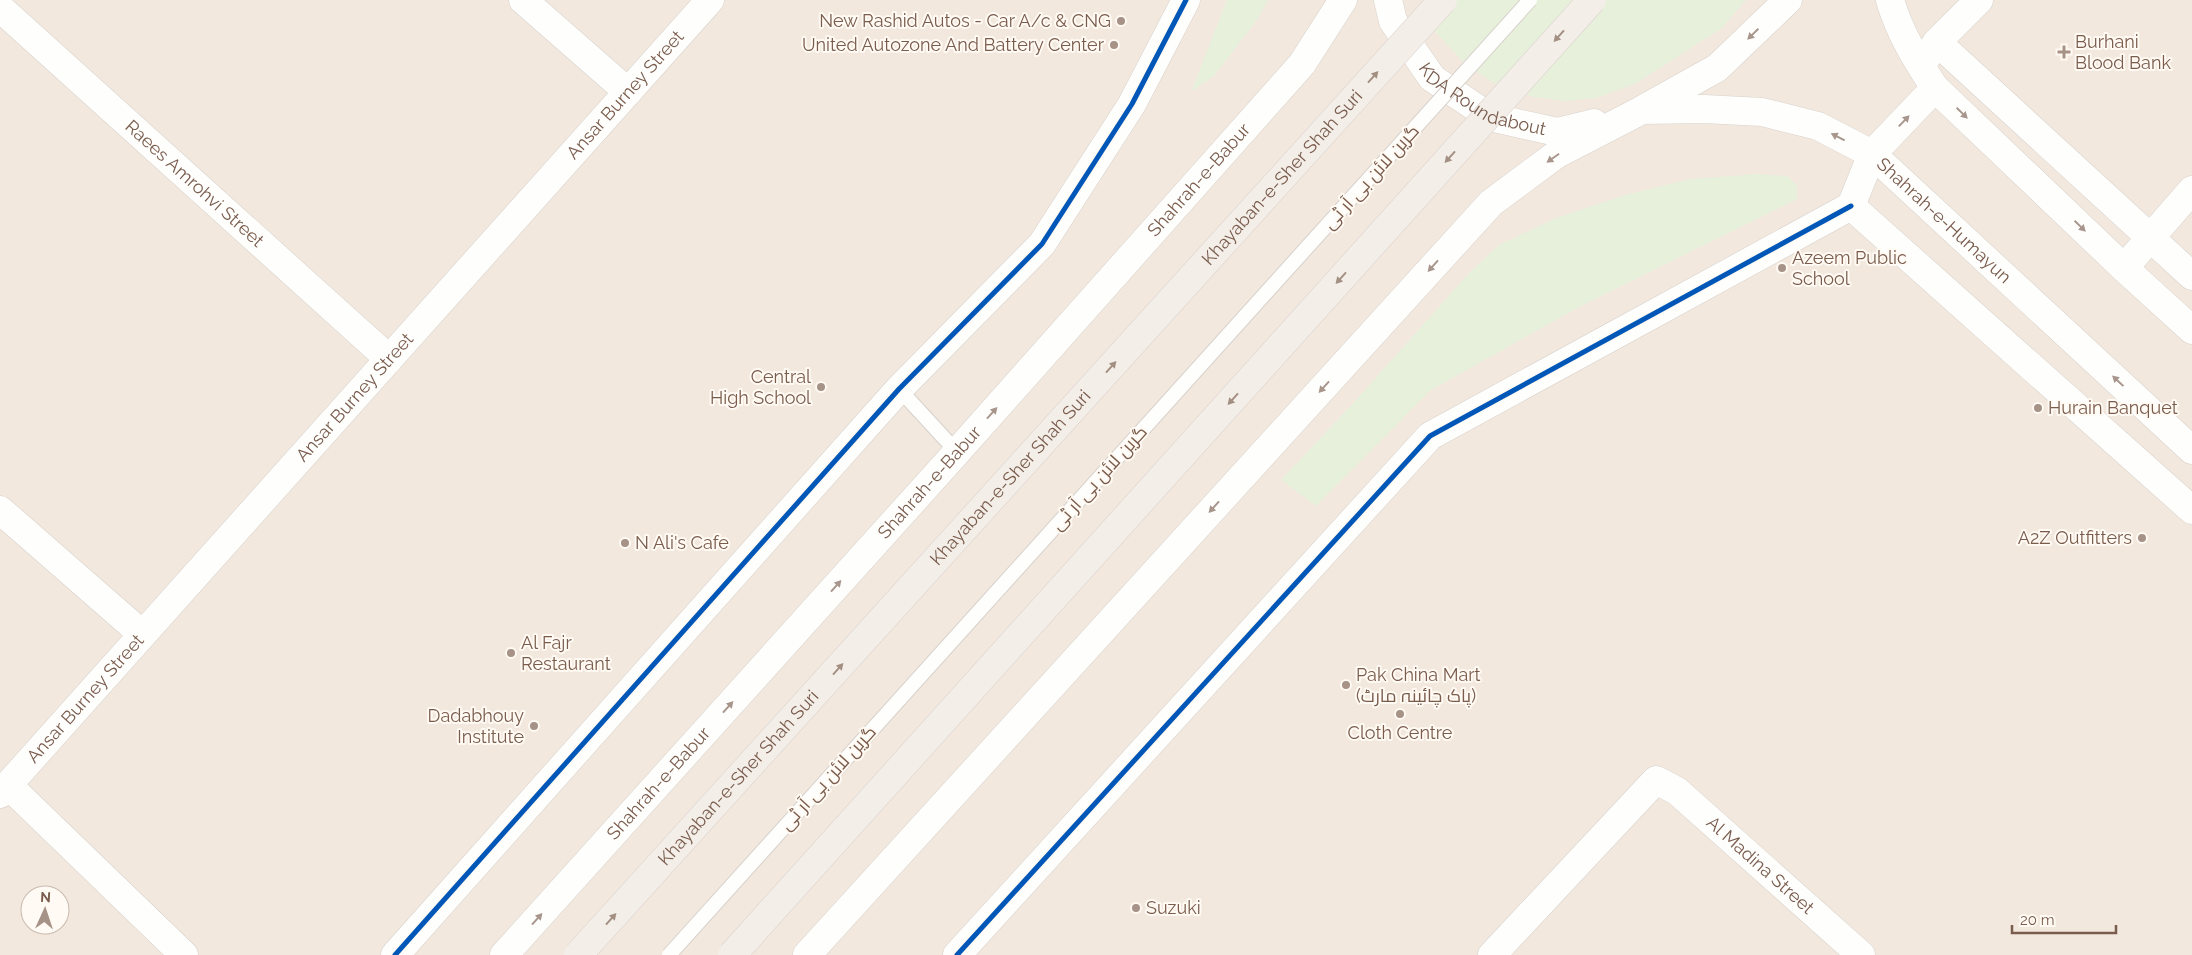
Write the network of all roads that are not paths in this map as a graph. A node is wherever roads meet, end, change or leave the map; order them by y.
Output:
1 (523, 0) edge
2 (710, 0) edge
3 (1186, 0) edge
4 (1343, 0) edge
5 (1388, 0) edge
6 (1443, 0) edge
7 (1530, 0) edge
8 (1592, 0) edge
9 (1788, 0) edge
10 (1890, 0) edge
11 (1979, 0) edge
12 (0, 8) edge
13 (1937, 42) junction
14 (1928, 77) junction
15 (628, 92) junction
16 (1642, 110) junction
17 (1872, 154) junction
18 (2192, 190) edge
19 (1851, 206) junction
20 (2149, 238) junction
21 (2124, 268) junction
22 (2192, 276) edge
23 (2192, 330) edge
24 (389, 359) junction
25 (899, 389) junction
26 (2192, 450) edge
27 (957, 452) junction
28 (0, 510) edge
29 (2192, 510) edge
30 (142, 634) junction
31 (4, 789) edge
32 (184, 955) edge
33 (395, 955) edge
34 (504, 955) edge
35 (578, 955) edge
36 (669, 955) edge
37 (732, 955) edge
38 (806, 955) edge
39 (957, 955) edge
40 (1492, 955) edge
41 (1861, 955) edge

1 - 15 street
2 - 15 street, Ansar Burney Street
3 - 25 street
27 -> 4 street, Shahrah-e-Babur
5 - 16 street, KDA Roundabout
35 -> 6 main road, Khayaban-e-Sher Shah Suri, bridge
7 - 36 lane, گرین لائن بی آر ٹی, bridge
8 -> 37 main road, bridge
9 -> 16 street, KDA Roundabout
10 - 14 street
11 - 13 street
12 - 24 street, Raees Amrohvi Street
13 - 14 street
13 - 20 street
17 -> 14 street
14 -> 21 street
15 - 24 street, Ansar Burney Street
17 -> 16 street, Shahrah-e-Humayun
16 -> 38 street
17 - 19 street
26 -> 17 street, Shahrah-e-Humayun
18 - 20 street
19 - 29 street
19 - 39 street
20 - 21 street
20 - 22 street
21 - 23 street
24 - 30 street, Ansar Burney Street
25 - 27 lane
25 - 33 street
34 -> 27 street, Shahrah-e-Babur
28 - 30 street
30 - 31 street, Ansar Burney Street
31 - 32 street
40 - 41 street, Al Madina Street

